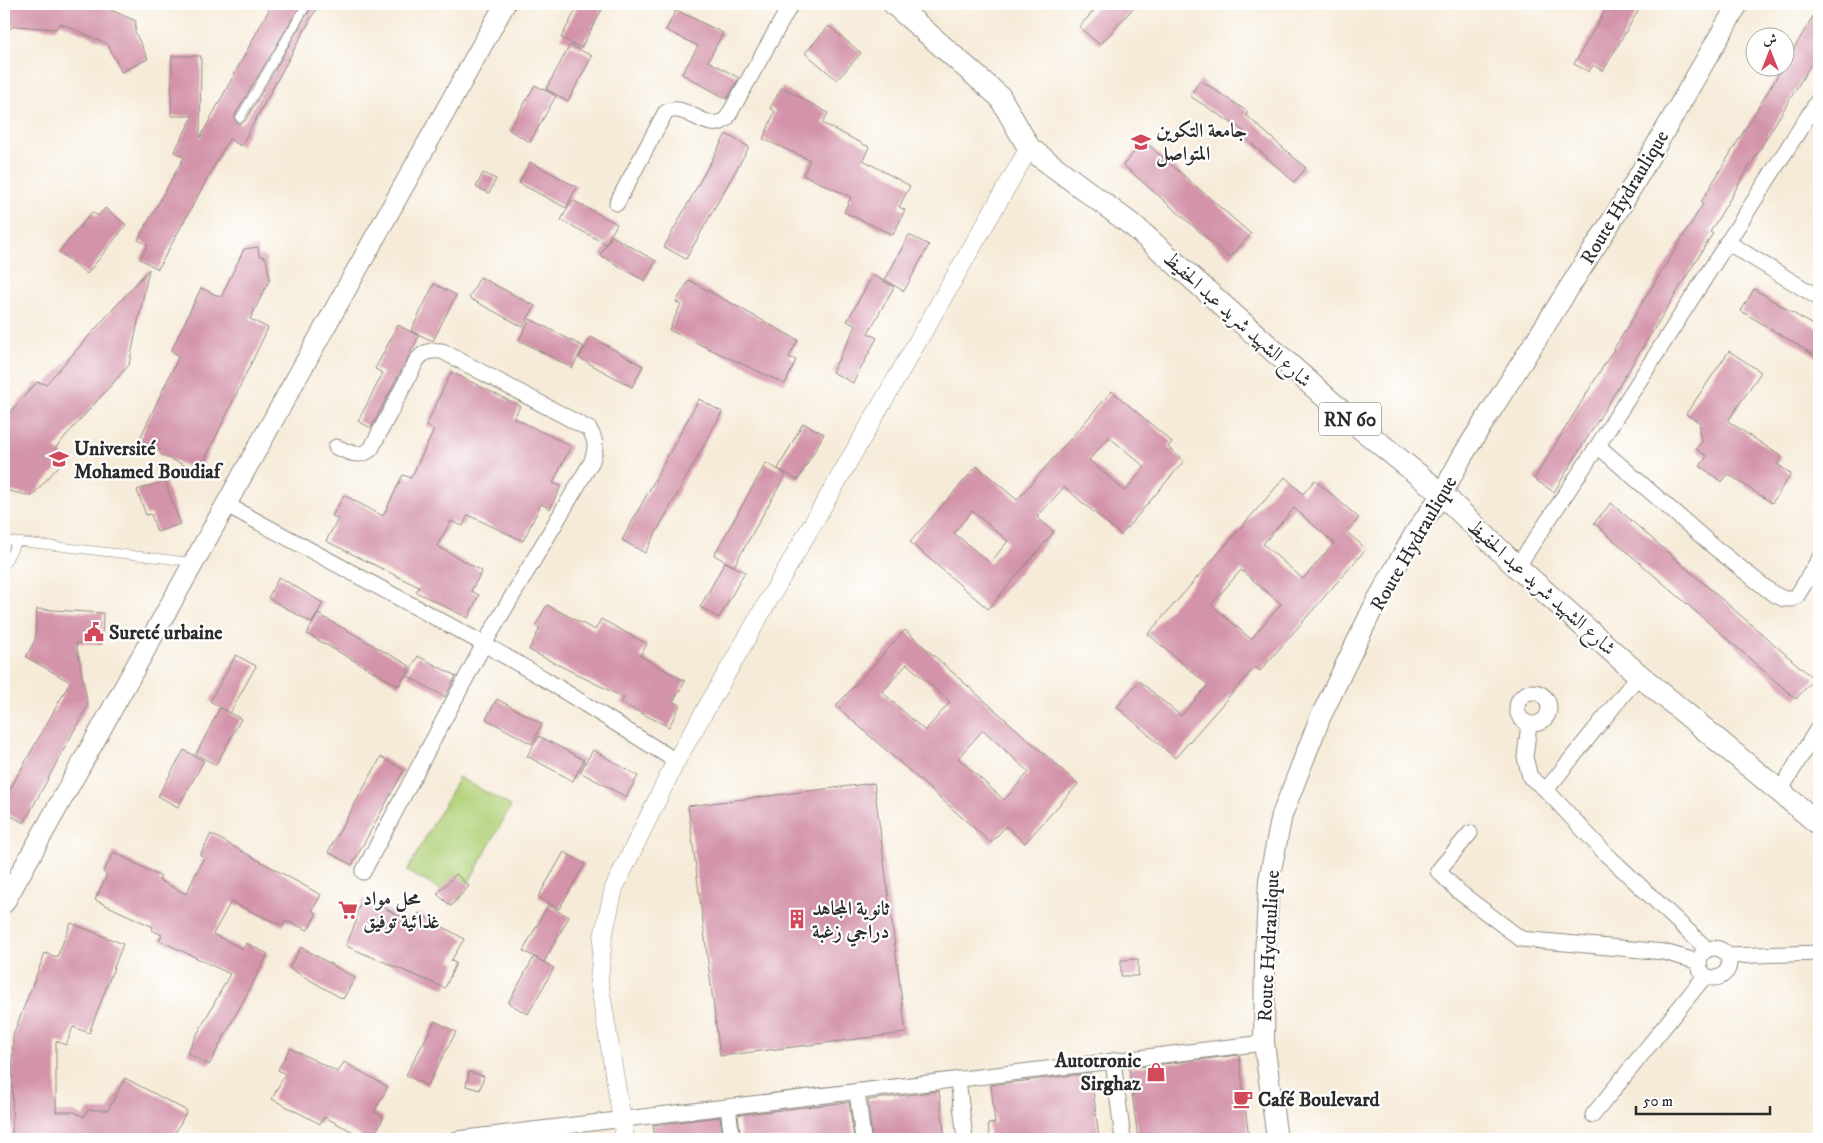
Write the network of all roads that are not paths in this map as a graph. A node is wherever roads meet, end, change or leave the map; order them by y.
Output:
1 (307, 4) edge
2 (506, 4) edge
3 (791, 4) edge
4 (894, 4) edge
5 (1738, 4) edge
6 (1819, 99) edge
7 (240, 118) dead end
8 (1029, 148) junction
9 (617, 203) dead end
10 (1727, 242) junction
11 (1819, 298) edge
12 (1598, 446) junction
13 (336, 447) dead end
14 (1442, 494) junction
15 (225, 504) junction
16 (4, 540) edge
17 (17, 542) junction
18 (1819, 559) edge
19 (194, 562) junction
20 (4, 566) edge
21 (1517, 567) junction
22 (484, 644) junction
23 (1639, 675) junction
24 (1529, 724) dead end
25 (1819, 726) edge
26 (676, 762) junction
27 (1546, 790) junction
28 (1780, 790) junction
29 (1819, 824) edge
30 (1470, 834) dead end
31 (363, 872) dead end
32 (4, 903) edge
33 (1819, 953) edge
34 (1728, 956) junction
35 (1704, 962) junction
36 (1264, 1043) junction
37 (1113, 1061) junction
38 (958, 1079) junction
39 (857, 1091) junction
40 (728, 1107) junction
41 (1593, 1116) dead end
42 (623, 1120) junction
43 (495, 1137) edge
44 (458, 1139) edge
45 (625, 1139) edge
46 (732, 1139) edge
47 (863, 1139) edge
48 (966, 1139) edge
49 (1122, 1139) edge
50 (1277, 1139) edge

1 - 7 lane
2 - 15 main road
3 - 9 street
4 - 8 main road, شارع الشهيد شريد عبد الحفيظ / RN 60
5 - 14 main road, Route Hydraulique
6 - 10 street
8 - 14 main road, شارع الشهيد شريد عبد الحفيظ / RN 60
8 - 26 street
10 - 11 street
10 - 12 street
12 - 18 street
12 - 21 street
13 - 22 street
14 - 21 main road, شارع الشهيد شريد عبد الحفيظ / RN 60
14 - 36 main road, Route Hydraulique
15 - 19 main road
15 - 22 street
16 - 17 lane
17 - 19 lane
17 - 20 lane
19 - 32 main road
21 - 23 main road, شارع الشهيد شريد عبد الحفيظ / RN 60
22 - 26 street
22 - 31 street
23 - 27 street
23 - 28 main road, شارع الشهيد شريد عبد الحفيظ / RN 60
24 - 27 street
25 - 28 street
26 - 42 street
27 - 35 street
28 - 29 main road, شارع الشهيد شريد عبد الحفيظ / RN 60
30 - 35 street
33 - 34 street
34 - 35 street
34 - 35 street
35 - 41 street
36 - 37 street
36 - 50 main road, Route Hydraulique
37 - 38 street
37 - 49 street
38 - 39 street
38 - 48 street
39 - 40 street
39 - 47 street
40 - 42 street
40 - 46 street
42 - 43 street
42 - 45 street
43 - 44 street

